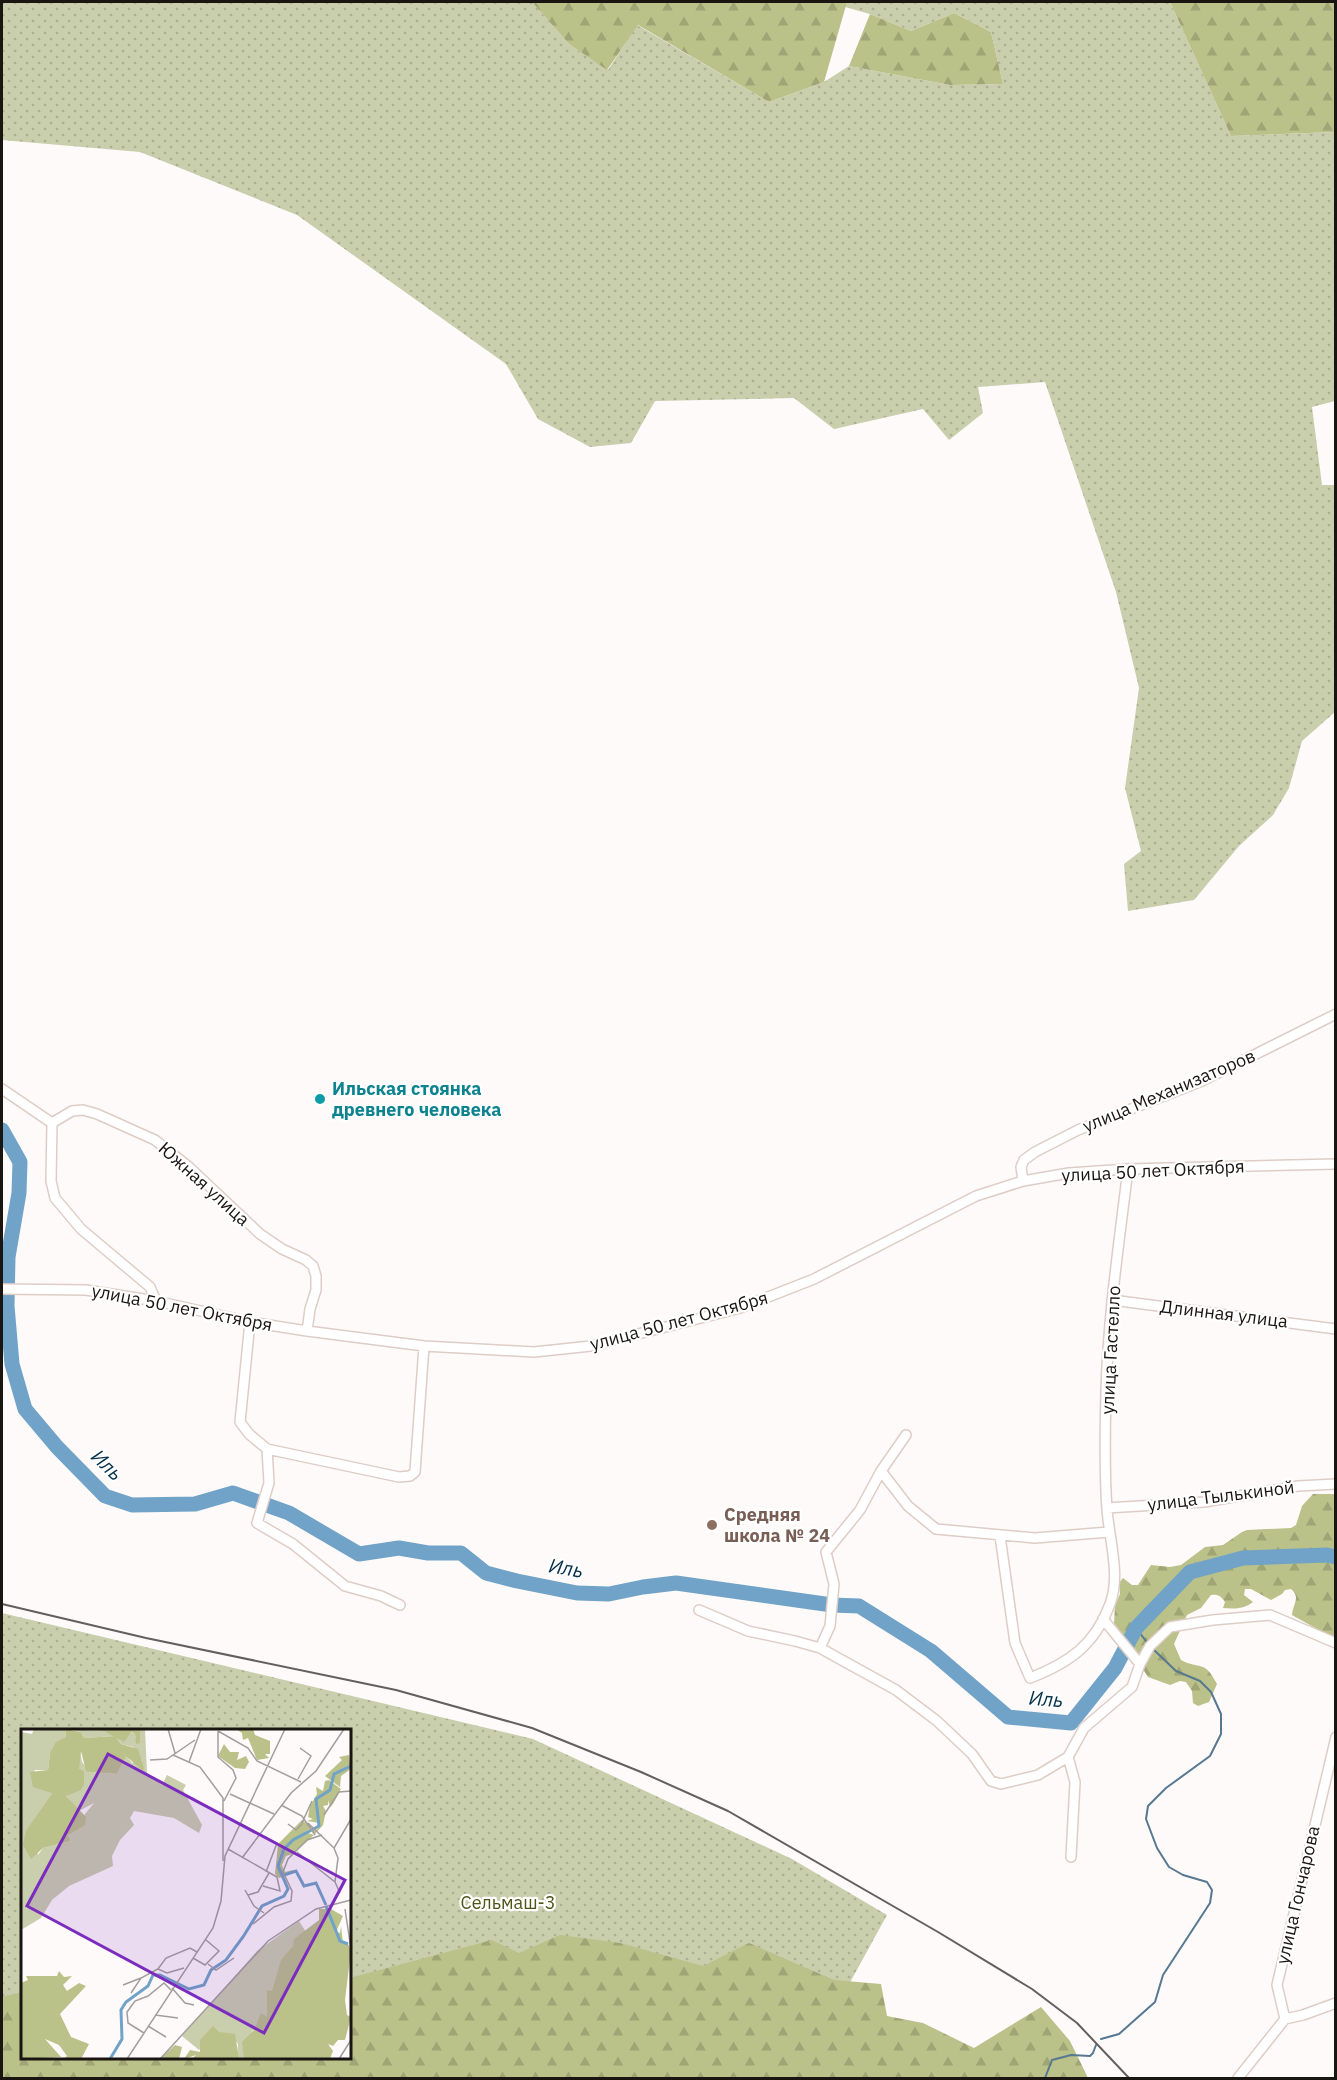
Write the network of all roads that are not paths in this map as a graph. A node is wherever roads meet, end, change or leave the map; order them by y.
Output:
1 (1335, 1014) edge
2 (2, 1089) edge
3 (51, 1123) junction
4 (1335, 1164) edge
5 (1128, 1169) junction
6 (1023, 1181) junction
7 (2, 1288) edge
8 (1112, 1300) junction
9 (156, 1301) junction
10 (250, 1322) junction
11 (1335, 1329) edge
12 (307, 1331) junction
13 (423, 1346) junction
14 (906, 1436) dead end
15 (267, 1449) junction
16 (881, 1471) junction
17 (1335, 1484) edge
18 (1107, 1508) junction
19 (1109, 1532) junction
20 (1000, 1536) junction
21 (400, 1605) dead end
22 (699, 1610) dead end
23 (1103, 1619) junction
24 (1335, 1643) edge
25 (820, 1648) junction
26 (1140, 1664) junction
27 (1335, 1737) edge
28 (1068, 1756) junction
29 (1071, 1857) dead end
30 (1335, 2003) edge
31 (1285, 2019) junction
32 (1238, 2079) edge

1 - 6 street, улица Механизаторов
2 - 3 street
3 - 9 street
3 - 12 street, Южная улица
4 - 5 street, улица 50 лет Октября
5 - 6 street, улица 50 лет Октября
5 - 8 street, улица Гастелло
6 - 13 street, улица 50 лет Октября
7 - 9 street, улица 50 лет Октября
8 - 11 street, Длинная улица
8 - 18 street, улица Гастелло
9 - 10 street, улица 50 лет Октября
10 - 12 street, улица 50 лет Октября
10 - 15 street
12 - 13 street, улица 50 лет Октября
13 - 15 street
14 - 16 street
15 - 21 street
16 - 20 street
16 - 25 street
17 - 18 street, улица Тылькиной
18 - 19 street, улица Гастелло
19 - 20 street
19 - 23 street, улица Гастелло
20 - 23 street, улица Гастелло
22 - 25 street
23 - 26 street
24 - 26 street
25 - 28 street
26 - 28 street
27 - 31 street, улица Гончарова
28 - 29 street
30 - 31 street
31 - 32 street

